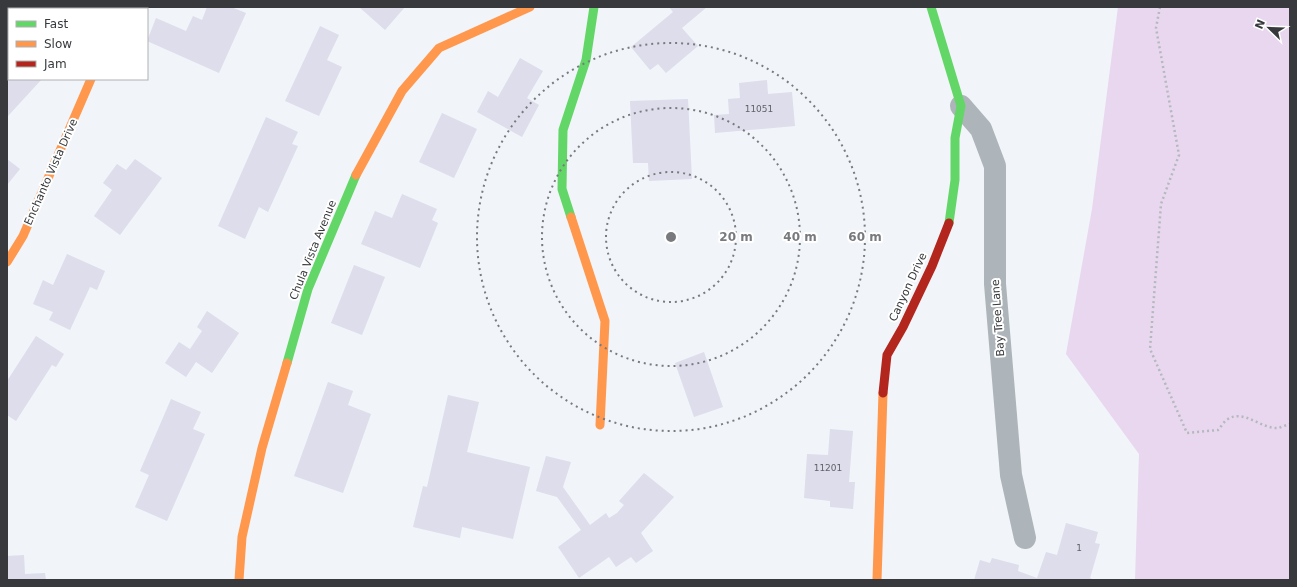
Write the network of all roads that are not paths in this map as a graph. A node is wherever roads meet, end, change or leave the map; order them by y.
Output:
1 (530, 7) edge
2 (594, 7) edge
3 (931, 7) edge
4 (91, 80) edge
5 (961, 106) junction
6 (7, 262) edge
7 (600, 425) dead end
8 (1025, 538) dead end
9 (239, 580) edge
10 (877, 580) edge

1 - 9 street, Chula Vista Avenue
2 - 7 street
3 - 5 street, Canyon Drive
4 - 6 street, Enchanto Vista Drive
5 - 8 street, Bay Tree Lane
5 - 10 street, Canyon Drive

